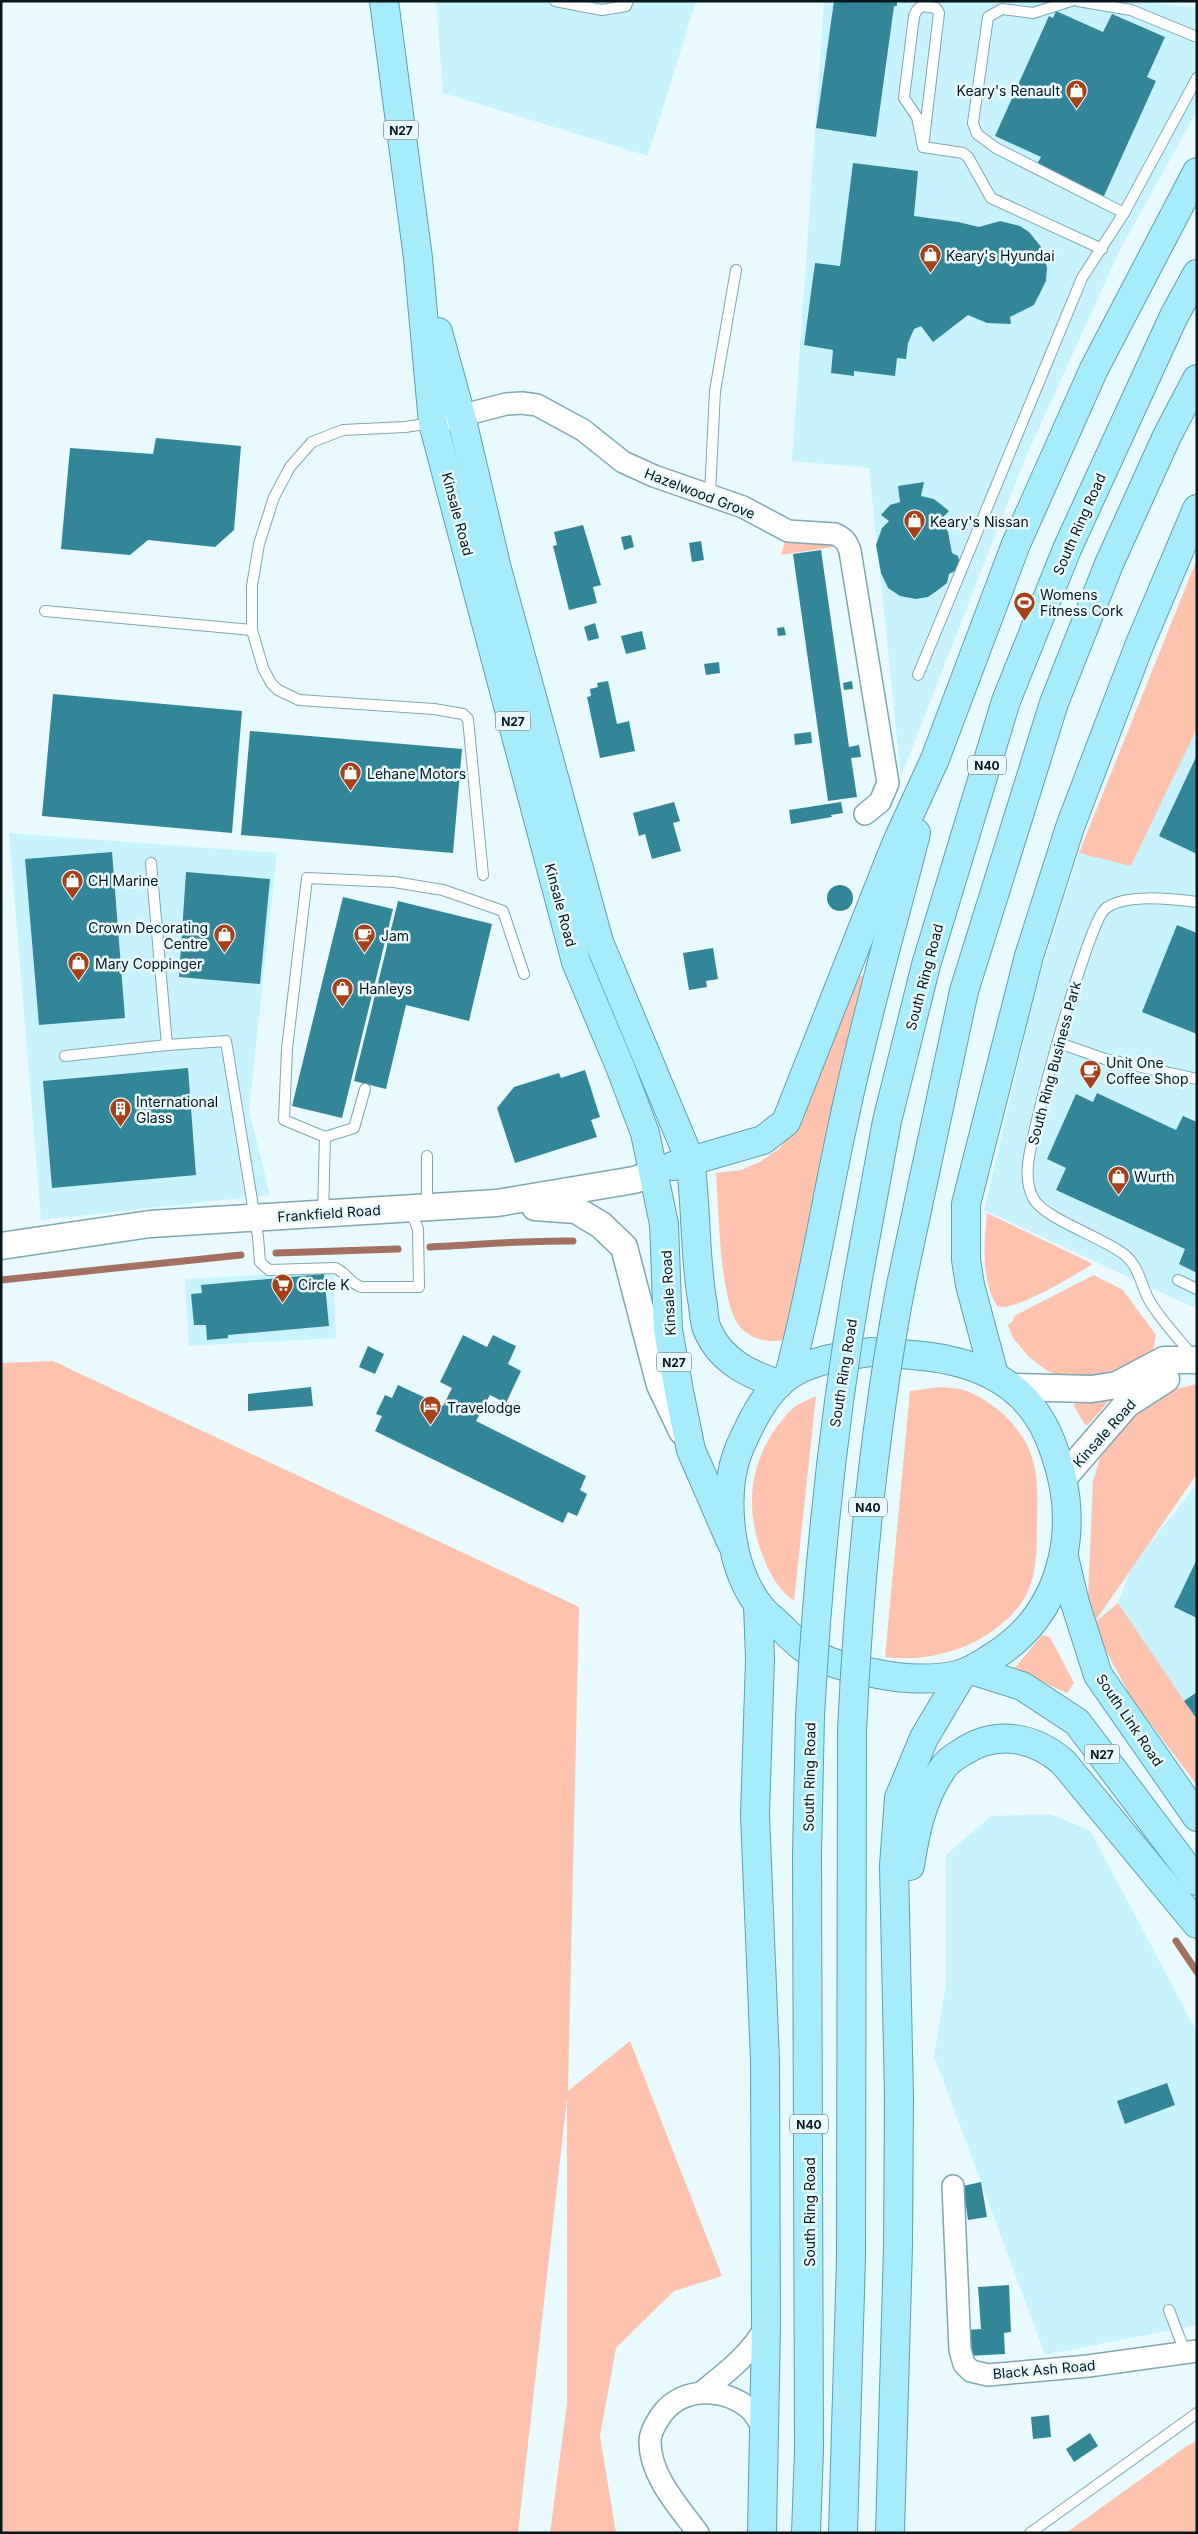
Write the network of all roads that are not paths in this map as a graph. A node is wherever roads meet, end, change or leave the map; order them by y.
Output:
1 (384, 1) edge
2 (555, 1) edge
3 (628, 1) edge
4 (1071, 1) edge
5 (1078, 1) edge
6 (1197, 37) edge
7 (1197, 78) edge
8 (923, 147) junction
9 (1197, 172) edge
10 (1124, 213) junction
11 (1102, 249) junction
12 (418, 258) junction
13 (736, 270) dead end
14 (1197, 274) edge
15 (1197, 379) edge
16 (461, 416) junction
17 (433, 423) junction
18 (710, 494) junction
19 (1197, 509) edge
20 (44, 611) dead end
21 (252, 630) junction
22 (918, 675) dead end
23 (935, 759) junction
24 (865, 814) dead end
25 (151, 863) dead end
26 (483, 875) dead end
27 (1197, 902) edge
28 (524, 974) dead end
29 (1059, 1043) junction
30 (167, 1045) junction
31 (65, 1056) dead end
32 (1197, 1079) edge
33 (365, 1088) dead end
34 (325, 1137) junction
35 (427, 1156) dead end
36 (690, 1160) junction
37 (655, 1173) junction
38 (497, 1203) junction
39 (418, 1208) junction
40 (322, 1215) junction
41 (253, 1218) junction
42 (1, 1246) edge
43 (1178, 1280) dead end
44 (1197, 1289) edge
45 (1196, 1360) edge
46 (784, 1380) junction
47 (1002, 1381) junction
48 (691, 1450) junction
49 (1064, 1477) junction
50 (731, 1542) junction
51 (1064, 1557) junction
52 (758, 1604) junction
53 (966, 1672) junction
54 (1197, 1817) edge
55 (1197, 1881) edge
56 (1197, 1924) edge
57 (899, 2097) junction
58 (953, 2186) dead end
59 (1170, 2310) dead end
60 (766, 2326) junction
61 (1191, 2352) edge
62 (702, 2392) junction
63 (1197, 2413) edge
64 (764, 2429) junction
65 (698, 2533) edge
66 (762, 2533) edge
67 (806, 2533) edge
68 (843, 2533) edge
69 (890, 2533) edge
70 (1030, 2533) edge

1 - 12 highway, Kinsale Road / N27
2 - 3 lane
4 - 10 lane
5 - 6 lane
7 - 10 lane
8 - 8 lane
8 - 11 lane
9 - 23 highway
10 - 11 lane
11 - 22 lane
12 - 16 highway, Kinsale Road / N27
12 - 17 highway, Kinsale Road / N27
13 - 18 lane
14 - 67 highway, South Ring Road / N40, bridge
15 - 68 highway, N40, bridge
16 - 17 street, Hazelwood Grove
16 - 18 street, Hazelwood Grove
16 - 36 highway, Kinsale Road / N27
17 - 21 lane
17 - 37 highway, Kinsale Road / N27
18 - 24 street, Hazelwood Grove
19 - 47 highway
20 - 21 lane
21 - 26 lane
23 - 36 highway
23 - 46 highway
25 - 30 lane
27 - 29 lane, South Ring Business Park
28 - 34 lane
29 - 32 lane
29 - 45 lane, South Ring Business Park
30 - 31 lane
30 - 41 lane
33 - 34 lane
34 - 40 lane
35 - 39 lane
36 - 37 highway
36 - 46 highway, Kinsale Road / N27
37 - 38 street, Frankfield Road
37 - 48 highway, Kinsale Road / N27
38 - 39 street, Frankfield Road
38 - 48 street
39 - 40 street, Frankfield Road
39 - 41 lane
40 - 41 street, Frankfield Road
41 - 42 street, Frankfield Road
43 - 44 lane
45 - 47 street, Kinsale Road
45 - 49 street, Kinsale Road
46 - 47 highway, N27
46 - 50 highway, N27
47 - 49 highway, N27
48 - 50 highway, Kinsale Road / N27
49 - 51 highway, N27
50 - 52 highway, N27
51 - 53 highway, N27
51 - 54 highway, South Link Road / N27
52 - 53 highway, N27
52 - 60 highway
53 - 55 highway, N27
53 - 57 highway
56 - 57 highway
57 - 69 highway
58 - 61 street, Black Ash Road
59 - 61 lane
60 - 62 street
60 - 64 highway
62 - 64 street
62 - 65 street
63 - 70 lane
64 - 66 highway

